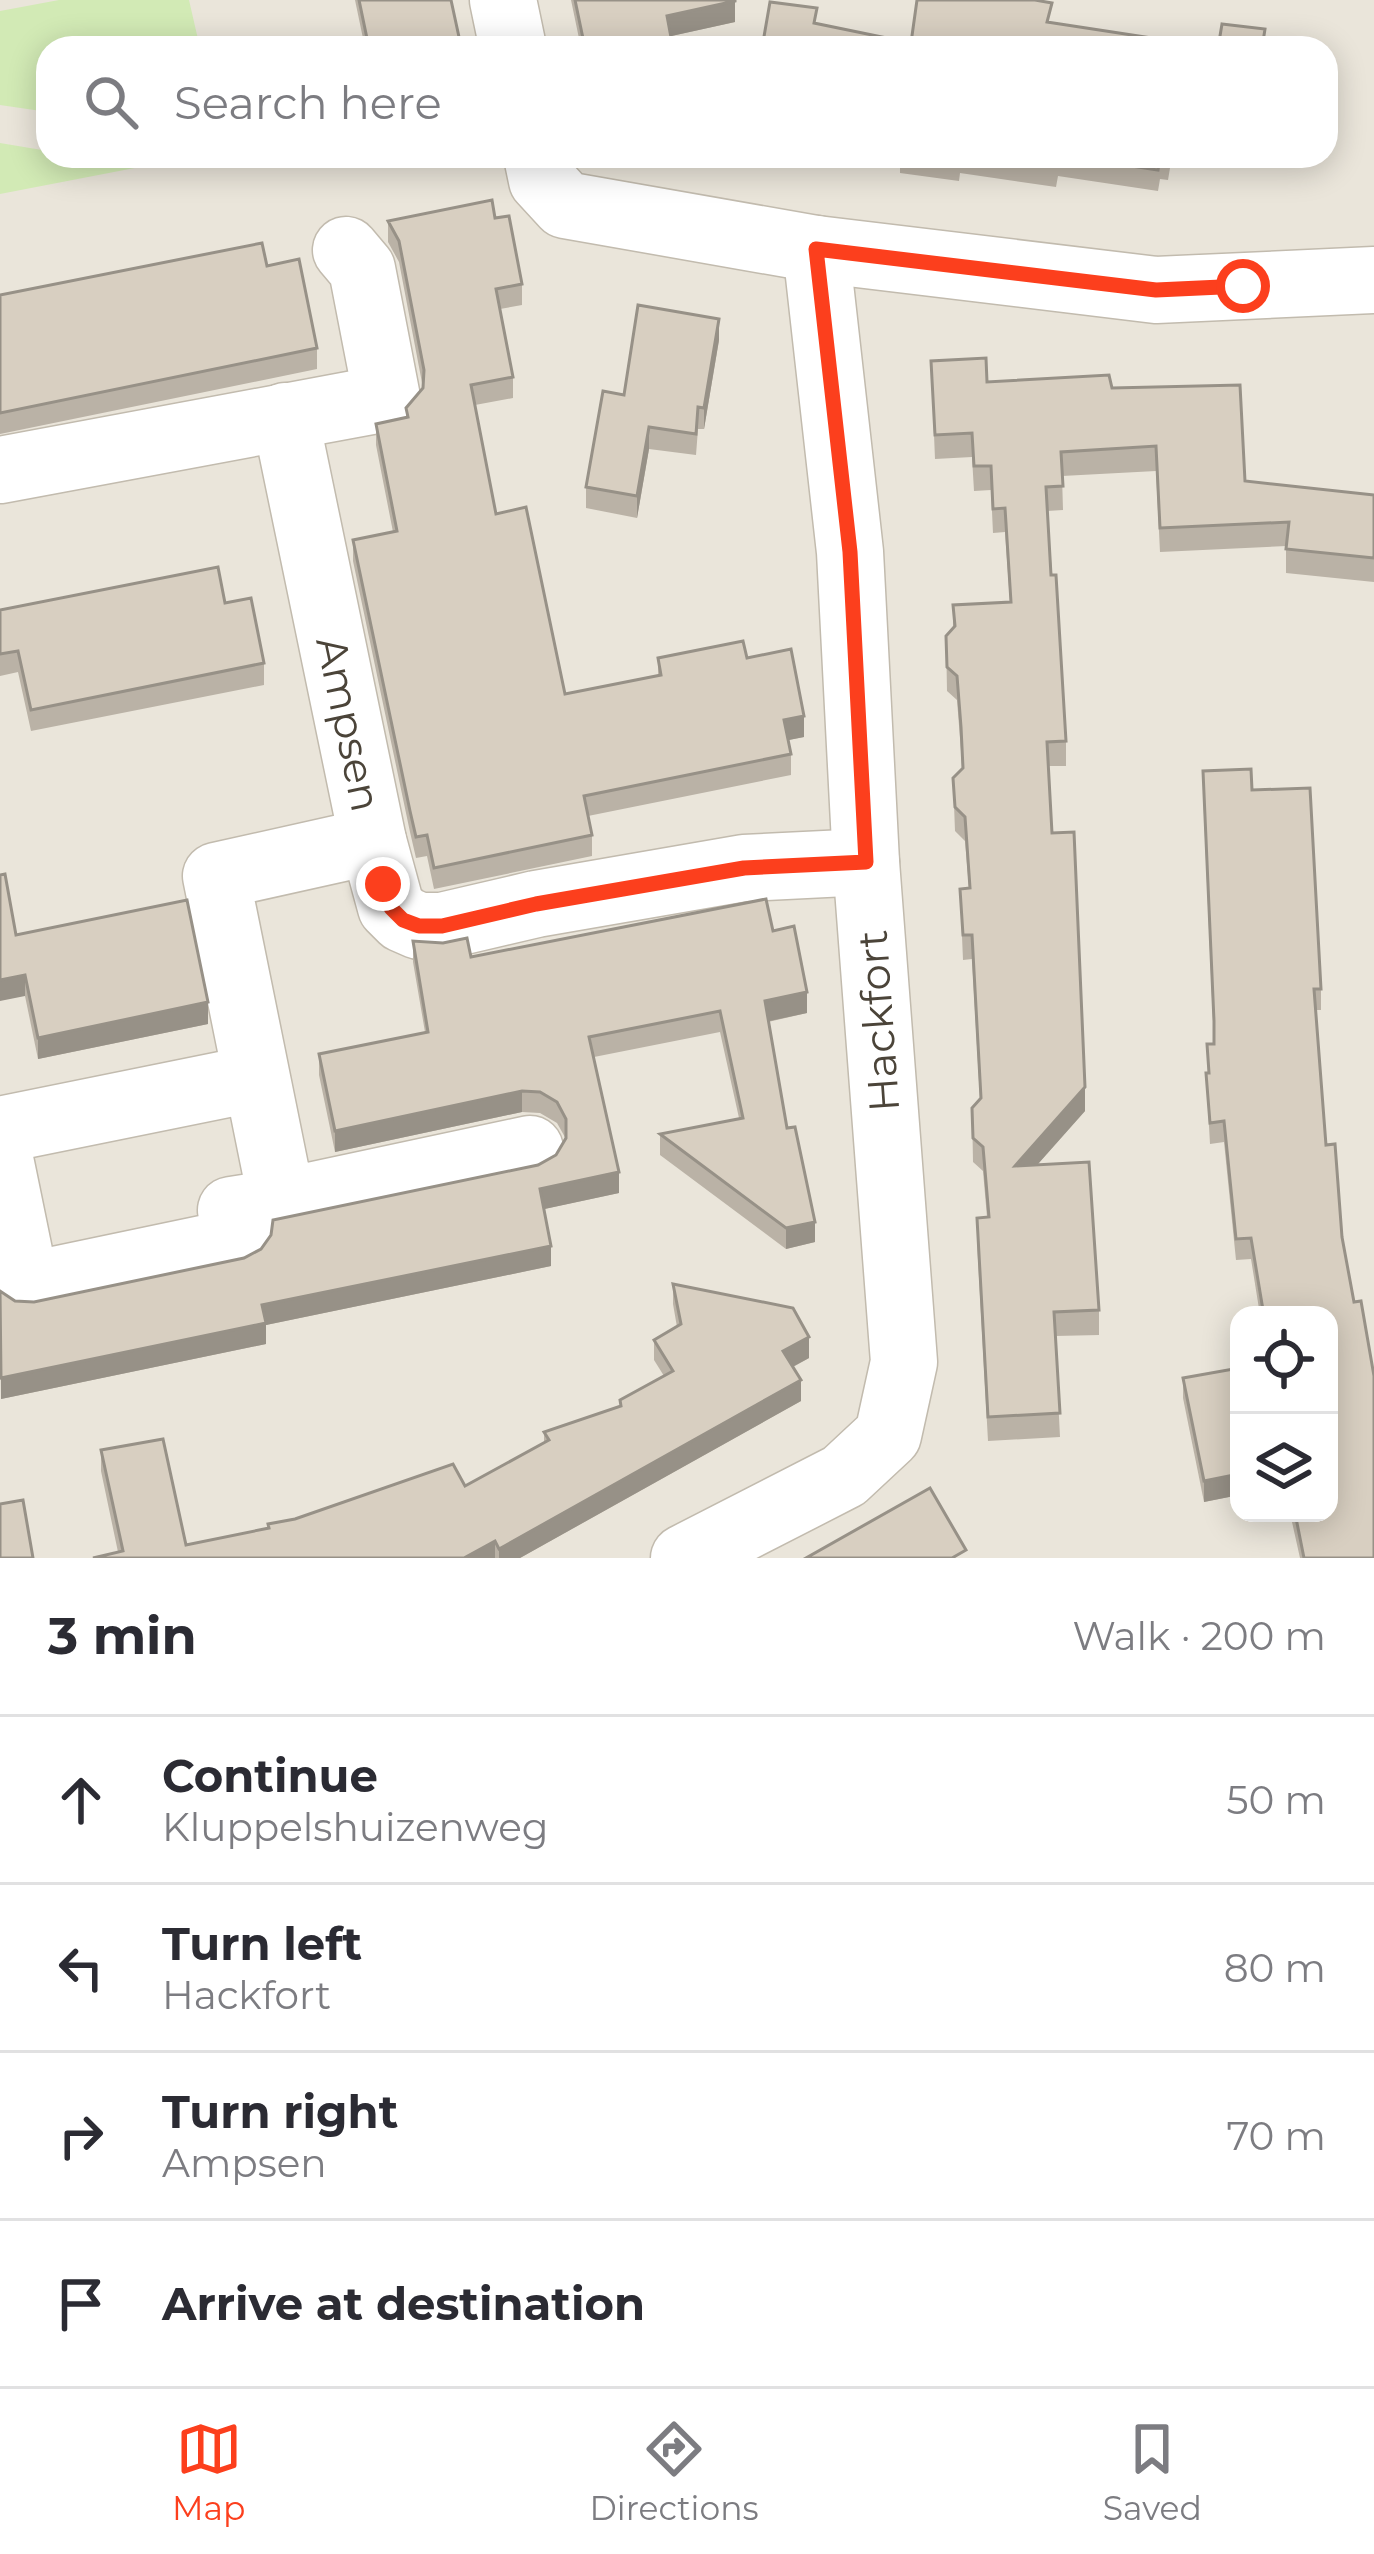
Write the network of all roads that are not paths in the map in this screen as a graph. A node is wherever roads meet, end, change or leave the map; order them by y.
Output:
1 (503, 0) edge
2 (510, 36) edge
3 (540, 168) edge
4 (816, 249) junction
5 (346, 250) dead end
6 (1374, 280) edge
7 (286, 416) junction
8 (0, 470) edge
9 (373, 841) junction
10 (866, 862) junction
11 (256, 1078) junction
12 (0, 1130) edge
13 (530, 1149) dead end
14 (0, 1159) edge
15 (282, 1202) junction
16 (684, 1558) edge

1 - 2 street
3 - 4 street
4 - 6 street
4 - 10 street, Hackfort
5 - 7 street
7 - 8 street
7 - 9 street, Ampsen
9 - 10 street, Ampsen
9 - 11 street
10 - 16 street, Hackfort
11 - 12 street
11 - 15 street
13 - 15 street
14 - 15 street

